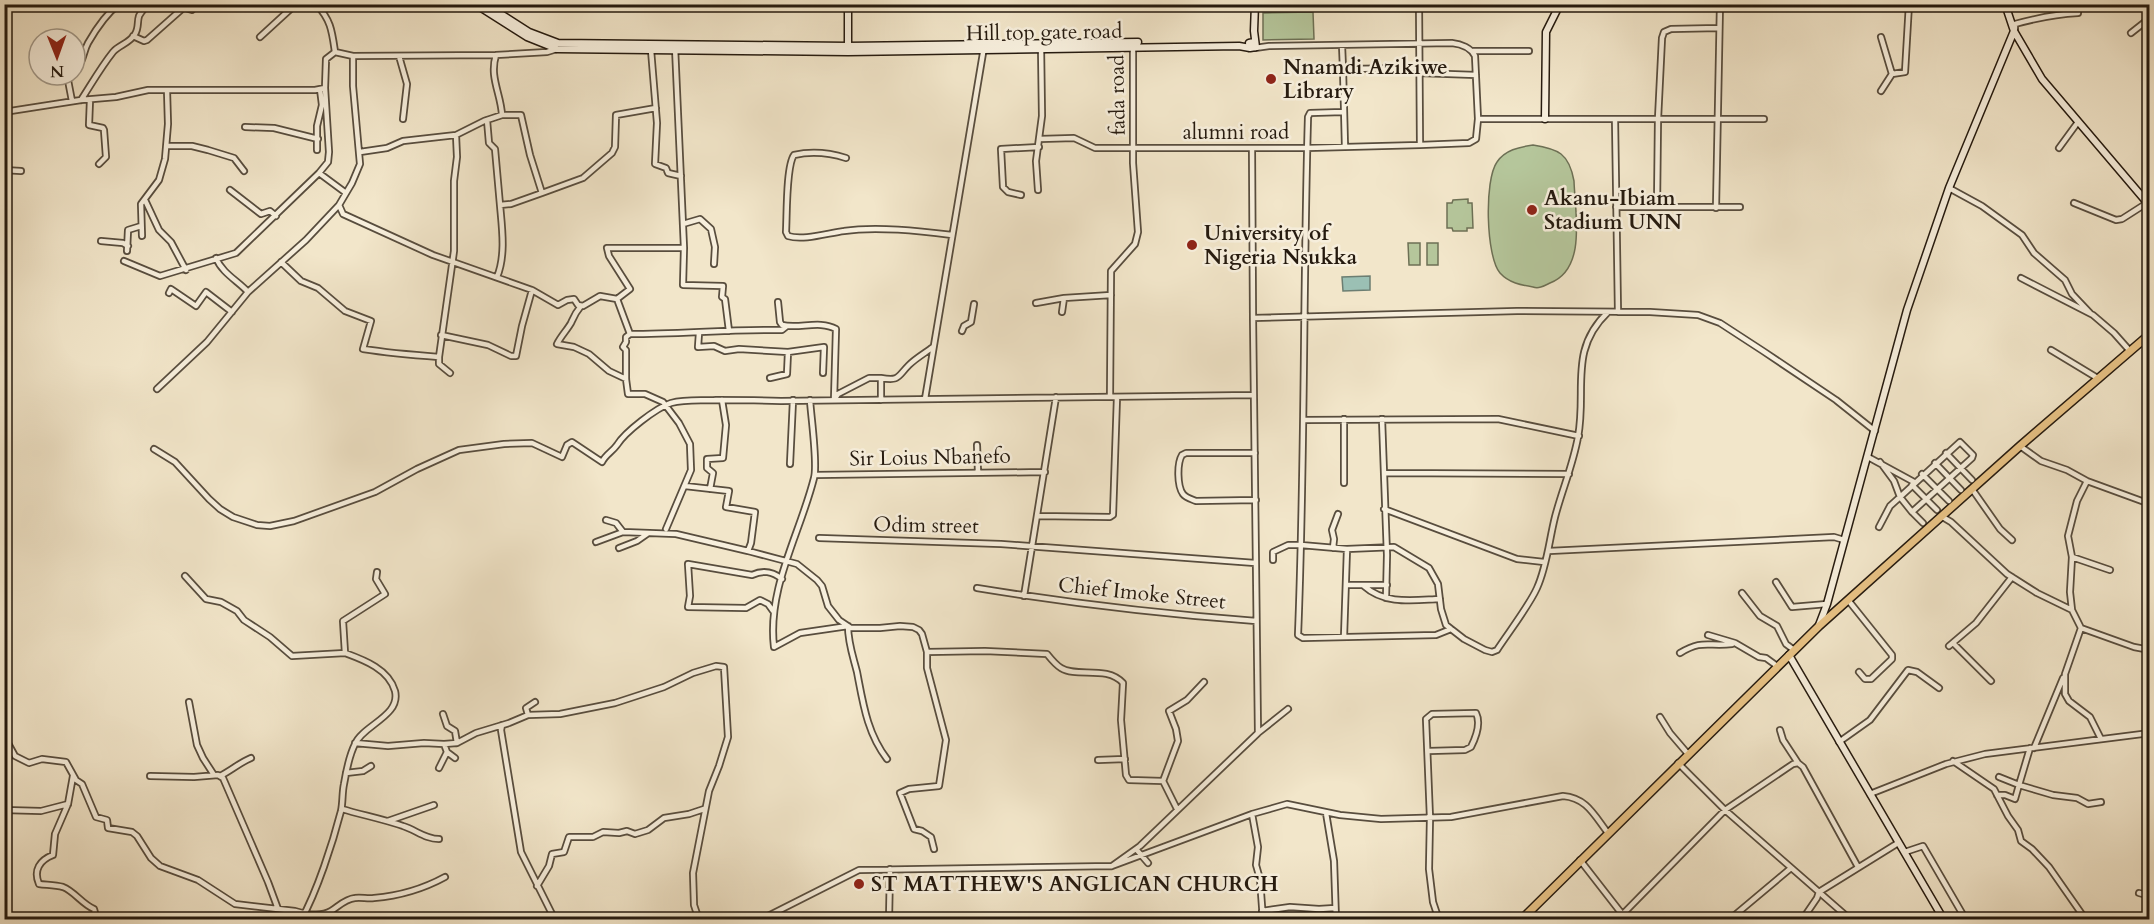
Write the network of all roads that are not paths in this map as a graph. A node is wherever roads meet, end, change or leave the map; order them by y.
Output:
1 (119, 4) edge
2 (148, 4) edge
3 (198, 4) edge
4 (296, 4) edge
5 (316, 4) edge
6 (475, 4) edge
7 (485, 4) edge
8 (849, 4) edge
9 (1255, 4) edge
10 (1419, 4) edge
11 (1560, 4) edge
12 (1720, 4) edge
13 (1910, 4) edge
14 (2005, 4) edge
15 (2078, 4) edge
16 (2150, 18) edge
17 (1719, 28) junction
18 (2014, 31) junction
19 (2131, 33) dead end
20 (133, 36) junction
21 (260, 37) dead end
22 (1881, 37) dead end
23 (1252, 44) junction
24 (1132, 45) junction
25 (1342, 45) junction
26 (1419, 45) junction
27 (1041, 46) junction
28 (87, 47) edge
29 (675, 47) junction
30 (984, 47) junction
31 (557, 49) junction
32 (848, 49) junction
33 (651, 50) junction
34 (335, 51) junction
35 (1473, 51) junction
36 (1529, 51) dead end
37 (496, 55) junction
38 (353, 56) junction
39 (399, 56) junction
40 (1343, 69) junction
41 (1419, 70) junction
42 (1892, 74) junction
43 (1476, 75) junction
44 (69, 87) edge
45 (322, 89) junction
46 (167, 90) junction
47 (1881, 91) dead end
48 (81, 100) junction
49 (90, 100) junction
50 (72, 101) junction
51 (656, 108) junction
52 (4, 112) edge
53 (1343, 112) junction
54 (502, 115) junction
55 (1658, 118) junction
56 (1717, 118) junction
57 (403, 119) dead end
58 (1478, 119) junction
59 (1545, 119) junction
60 (1615, 119) junction
61 (1764, 119) dead end
62 (487, 120) junction
63 (2078, 122) junction
64 (245, 127) dead end
65 (456, 135) junction
66 (318, 139) junction
67 (1040, 139) junction
68 (1420, 145) junction
69 (167, 146) junction
70 (1039, 147) junction
71 (1345, 147) junction
72 (1134, 148) junction
73 (1252, 148) junction
74 (1307, 148) junction
75 (2059, 148) dead end
76 (317, 150) dead end
77 (360, 152) junction
78 (846, 158) dead end
79 (99, 164) dead end
80 (4, 170) edge
81 (21, 171) dead end
82 (244, 171) dead end
83 (319, 172) junction
84 (681, 176) junction
85 (1948, 188) junction
86 (230, 190) dead end
87 (1038, 190) dead end
88 (346, 193) junction
89 (542, 193) junction
90 (1021, 195) dead end
91 (145, 200) junction
92 (2074, 203) dead end
93 (2148, 204) edge
94 (500, 205) junction
95 (339, 206) junction
96 (1616, 207) junction
97 (1657, 207) junction
98 (1740, 207) dead end
99 (1716, 208) junction
100 (276, 216) junction
101 (683, 224) junction
102 (141, 226) junction
103 (952, 235) junction
104 (142, 236) dead end
105 (101, 241) dead end
106 (684, 248) junction
107 (216, 258) junction
108 (124, 261) dead end
109 (281, 262) junction
110 (451, 262) junction
111 (714, 264) dead end
112 (186, 270) junction
113 (497, 277) junction
114 (2021, 278) dead end
115 (532, 290) junction
116 (248, 292) junction
117 (169, 293) dead end
118 (1111, 295) junction
119 (1064, 298) junction
120 (617, 299) junction
121 (778, 302) dead end
122 (1036, 303) dead end
123 (974, 304) dead end
124 (580, 306) junction
125 (232, 312) junction
126 (1062, 312) dead end
127 (1608, 312) junction
128 (1618, 312) junction
129 (2090, 313) junction
130 (1253, 318) junction
131 (1304, 318) junction
132 (787, 326) junction
133 (962, 331) dead end
134 (729, 332) junction
135 (699, 333) junction
136 (630, 334) junction
137 (2150, 334) edge
138 (441, 335) junction
139 (933, 347) junction
140 (2051, 350) dead end
141 (2130, 351) junction
142 (788, 352) junction
143 (439, 357) junction
144 (450, 373) dead end
145 (823, 373) dead end
146 (770, 378) dead end
147 (881, 378) junction
148 (626, 379) junction
149 (2099, 379) junction
150 (157, 389) dead end
151 (1254, 394) junction
152 (1056, 397) junction
153 (1110, 397) junction
154 (1117, 397) junction
155 (925, 399) junction
156 (722, 400) junction
157 (793, 400) junction
158 (810, 400) junction
159 (834, 400) junction
160 (881, 400) junction
161 (664, 407) junction
162 (1382, 418) junction
163 (1344, 419) junction
164 (1304, 420) junction
165 (1875, 431) junction
166 (1579, 436) junction
167 (977, 445) dead end
168 (2020, 446) junction
169 (154, 448) dead end
170 (1256, 453) junction
171 (1946, 453) junction
172 (1868, 457) junction
173 (1880, 462) junction
174 (1935, 463) junction
175 (790, 464) dead end
176 (1961, 468) junction
177 (978, 472) junction
178 (1045, 472) junction
179 (1384, 473) junction
180 (1569, 474) junction
181 (1923, 474) junction
182 (815, 475) junction
183 (1949, 478) junction
184 (1972, 480) dead end
185 (2087, 481) junction
186 (1344, 483) dead end
187 (1913, 483) junction
188 (686, 486) junction
189 (1938, 488) junction
190 (710, 489) junction
191 (1972, 489) junction
192 (1961, 490) dead end
193 (1900, 497) junction
194 (1926, 499) junction
195 (1256, 500) junction
196 (1949, 501) dead end
197 (2150, 504) edge
198 (1384, 508) junction
199 (1912, 512) junction
200 (1939, 513) junction
201 (1338, 514) dead end
202 (1037, 516) junction
203 (606, 520) dead end
204 (1923, 524) dead end
205 (1879, 527) dead end
206 (666, 529) dead end
207 (623, 532) junction
208 (647, 534) junction
209 (819, 538) dead end
210 (1844, 540) junction
211 (2012, 540) dead end
212 (596, 542) dead end
213 (1301, 545) junction
214 (1032, 546) junction
215 (619, 548) dead end
216 (1333, 548) junction
217 (1386, 548) junction
218 (1347, 549) junction
219 (748, 551) junction
220 (1549, 551) junction
221 (2072, 557) junction
222 (1273, 560) dead end
223 (785, 562) junction
224 (1544, 562) junction
225 (1256, 563) junction
226 (2110, 570) dead end
227 (376, 572) dead end
228 (185, 576) dead end
229 (2012, 577) junction
230 (782, 579) junction
231 (1776, 582) dead end
232 (1346, 585) junction
233 (1387, 585) junction
234 (1364, 586) junction
235 (977, 588) dead end
236 (1742, 593) dead end
237 (1024, 596) junction
238 (1386, 598) junction
239 (1440, 599) junction
240 (1848, 600) junction
241 (1827, 604) junction
242 (2072, 610) junction
243 (773, 611) junction
244 (1256, 621) junction
245 (848, 626) junction
246 (1819, 626) junction
247 (2081, 628) junction
248 (1451, 629) junction
249 (1708, 635) dead end
250 (1344, 637) junction
251 (1735, 643) junction
252 (2150, 650) edge
253 (927, 652) junction
254 (1791, 652) junction
255 (345, 653) junction
256 (1680, 653) dead end
257 (1777, 666) junction
258 (1858, 672) dead end
259 (2065, 674) junction
260 (1991, 681) dead end
261 (1204, 682) dead end
262 (1939, 688) dead end
263 (189, 702) dead end
264 (535, 702) dead end
265 (1288, 709) dead end
266 (443, 714) dead end
267 (528, 715) junction
268 (1660, 717) dead end
269 (502, 725) junction
270 (1780, 730) dead end
271 (1258, 733) junction
272 (2150, 733) edge
273 (4, 735) edge
274 (2101, 739) junction
275 (1839, 742) junction
276 (355, 743) junction
277 (457, 743) junction
278 (444, 744) junction
279 (2032, 748) junction
280 (1429, 751) junction
281 (447, 752) junction
282 (1688, 754) junction
283 (251, 758) dead end
284 (455, 759) dead end
285 (887, 759) dead end
286 (1125, 759) junction
287 (1098, 760) dead end
288 (1953, 761) junction
289 (1798, 763) junction
290 (1678, 764) junction
291 (371, 766) dead end
292 (439, 768) dead end
293 (346, 772) junction
294 (74, 774) junction
295 (214, 775) junction
296 (150, 776) dead end
297 (220, 776) junction
298 (1999, 777) dead end
299 (1163, 781) junction
300 (2019, 785) junction
301 (1870, 794) junction
302 (1997, 795) junction
303 (2101, 802) dead end
304 (68, 804) junction
305 (434, 805) dead end
306 (342, 809) junction
307 (704, 809) junction
308 (1177, 809) junction
309 (4, 810) edge
310 (1725, 810) junction
311 (1326, 813) junction
312 (1252, 814) junction
313 (1430, 818) junction
314 (387, 821) junction
315 (1608, 833) junction
316 (439, 839) dead end
317 (1898, 843) junction
318 (934, 849) dead end
319 (1136, 849) junction
320 (1905, 852) junction
321 (1140, 856) junction
322 (1580, 860) junction
323 (1148, 863) dead end
324 (1112, 866) junction
325 (1858, 867) junction
326 (1791, 868) junction
327 (890, 869) junction
328 (445, 877) dead end
329 (537, 886) junction
330 (1819, 892) junction
331 (2139, 893) dead end
332 (2150, 896) edge
333 (1335, 908) junction
334 (278, 909) junction
335 (1262, 911) junction
336 (304, 913) junction
337 (1622, 914) junction
338 (97, 920) edge
339 (301, 920) edge
340 (555, 920) edge
341 (699, 920) edge
342 (760, 920) edge
343 (889, 920) edge
344 (1263, 920) edge
345 (1336, 920) edge
346 (1439, 920) edge
347 (1521, 920) edge
348 (1617, 920) edge
349 (1630, 920) edge
350 (1729, 920) edge
351 (1802, 920) edge
352 (1851, 920) edge
353 (1944, 920) edge
354 (1966, 920) edge
355 (2085, 920) edge

1 - 28 street
2 - 20 street
3 - 20 street
4 - 21 street
5 - 34 street
6 - 31 street
7 - 29 street
8 - 32 street
9 - 23 street
10 - 26 street
11 - 59 street
12 - 17 street
13 - 42 street
14 - 18 street
15 - 18 street
16 - 19 street
17 - 55 street
17 - 56 street
18 - 63 street
18 - 85 street
20 - 48 street
22 - 42 street
23 - 24 street
23 - 24 street, Hill top gate road
23 - 25 street
24 - 27 street, Hill top gate road
24 - 72 street, fada road
25 - 26 street
25 - 40 street
26 - 35 street
26 - 41 street
27 - 30 street, Hill top gate road
27 - 67 street
29 - 32 street, Hill top gate road
29 - 33 street
29 - 84 street
30 - 32 street, Hill top gate road
30 - 103 street
31 - 33 street
31 - 37 street
33 - 51 street
34 - 38 street
34 - 45 street
35 - 36 street
35 - 43 street
37 - 39 street
37 - 54 street
38 - 39 street
38 - 77 street
39 - 57 street
40 - 41 street
40 - 53 street
41 - 43 street
41 - 68 street
42 - 47 street
43 - 58 street
44 - 50 street
45 - 46 street
45 - 66 street
45 - 83 street
46 - 49 street
46 - 69 street
48 - 49 street
48 - 50 street
49 - 79 street
50 - 52 street
51 - 84 street
51 - 89 street
53 - 71 street
53 - 74 street
54 - 62 street
54 - 89 street
55 - 56 street
55 - 60 street
55 - 97 street
56 - 61 street
56 - 99 street
58 - 59 street
58 - 68 street, alumni road
59 - 60 street
60 - 96 street
62 - 65 street
62 - 94 street
63 - 75 street
63 - 93 street
64 - 66 street
65 - 77 street
65 - 110 street
66 - 76 street
67 - 70 street
67 - 72 street, alumni road
68 - 71 street, alumni road
69 - 82 street
69 - 91 street
70 - 87 street
70 - 90 street
71 - 74 street, alumni road
72 - 73 street, alumni road
72 - 118 street, fada road
73 - 74 street, alumni road
73 - 130 street
74 - 131 street
77 - 88 street
78 - 103 street
80 - 81 street
83 - 88 street
83 - 100 street
84 - 101 street
85 - 129 street
85 - 165 street
86 - 100 street
88 - 95 street
89 - 94 street
91 - 102 street
91 - 112 street
92 - 93 street
94 - 113 street
95 - 109 street
95 - 110 street
96 - 97 street
96 - 128 street
97 - 99 street
98 - 99 street
100 - 107 street
101 - 106 street
101 - 111 street
102 - 104 street
102 - 105 street
103 - 139 street
106 - 120 street
106 - 134 street
107 - 112 street
107 - 116 street
108 - 112 street
109 - 116 street
109 - 143 street
110 - 113 street
110 - 138 street
113 - 115 street
114 - 129 street
115 - 124 street
115 - 138 street
116 - 125 street
117 - 125 street
118 - 119 street
118 - 153 street, fada road
119 - 122 street
119 - 126 street
120 - 124 street
120 - 136 street
121 - 132 street
123 - 133 street
124 - 148 street
125 - 150 street
127 - 128 street
127 - 131 street
127 - 166 street
128 - 165 street
129 - 141 street
130 - 131 street
130 - 151 street
131 - 164 street
132 - 134 street
132 - 159 street
134 - 135 street
135 - 136 street
135 - 142 street
136 - 148 street
137 - 141 main road
138 - 143 street
139 - 147 street
139 - 155 street
140 - 149 street
141 - 149 main road
142 - 145 street
142 - 146 street
143 - 144 street
147 - 159 street
147 - 160 street
148 - 161 street
149 - 168 main road
151 - 154 street
151 - 170 street
152 - 153 street
152 - 155 street
152 - 178 street
153 - 154 street
154 - 202 street
155 - 160 street
156 - 157 street
156 - 161 street
156 - 190 street
157 - 158 street
157 - 175 street
158 - 159 street
158 - 182 street
159 - 160 street
161 - 169 street
161 - 188 street
162 - 163 street
162 - 166 street
162 - 179 street
163 - 164 street
163 - 186 street
164 - 213 street
165 - 172 street
166 - 180 street
167 - 177 street
168 - 185 street
168 - 191 main road
170 - 195 street
170 - 195 street
171 - 174 street
171 - 176 street
171 - 176 street
172 - 173 street
172 - 210 street
173 - 187 street
173 - 193 street
174 - 181 street
174 - 183 street
176 - 183 street
176 - 184 street
177 - 178 street, Sir Loius Nbanefo
177 - 182 street, Sir Loius Nbanefo
178 - 202 street
179 - 180 street
179 - 198 street
180 - 220 street
181 - 187 street
181 - 189 street
182 - 223 street
183 - 189 street
183 - 192 street
185 - 197 street
185 - 221 street
187 - 193 street
187 - 194 street
188 - 190 street
188 - 206 street
189 - 194 street
189 - 196 street
190 - 219 street
191 - 200 main road
191 - 211 street
193 - 199 street
193 - 205 street
194 - 199 street
194 - 200 street
195 - 225 street
198 - 217 street
198 - 224 street
199 - 204 street
200 - 229 street
200 - 240 main road
201 - 216 street
202 - 214 street
203 - 207 street
207 - 208 street
207 - 212 street
208 - 215 street
208 - 219 street
209 - 214 street, Odim street
210 - 220 street
210 - 241 street
213 - 216 street
213 - 222 street
213 - 250 street
214 - 225 street, Odim street
214 - 237 street
216 - 218 street
217 - 218 street
217 - 233 street
217 - 239 street
218 - 232 street
219 - 223 street
220 - 224 street
221 - 226 street
221 - 242 street
223 - 230 street
223 - 245 street
224 - 248 street
225 - 244 street
227 - 255 street
228 - 255 street
229 - 242 street
229 - 260 street
230 - 243 street
230 - 243 street
231 - 241 street
232 - 234 street
232 - 250 street
233 - 234 street
233 - 238 street
234 - 238 street
235 - 237 street, Chief Imoke Street
236 - 254 street
237 - 244 street, Chief Imoke Street
238 - 239 street
239 - 248 street
240 - 246 main road
240 - 258 street
241 - 246 street
242 - 247 street
243 - 245 street
244 - 271 street
245 - 253 street
245 - 285 street
246 - 254 main road
247 - 252 street
247 - 259 street
248 - 250 street
249 - 251 street
251 - 256 street
251 - 257 street
253 - 286 street
253 - 318 street
254 - 257 main road
254 - 275 street
255 - 276 street
257 - 282 main road
259 - 274 street
259 - 279 street
261 - 299 street
262 - 275 street
263 - 295 street
264 - 267 street
265 - 271 street
266 - 277 street
267 - 269 street
267 - 307 street
268 - 282 street
269 - 277 street
269 - 329 street
270 - 289 street
271 - 308 street
272 - 274 street
273 - 294 street
274 - 279 street
275 - 301 street
276 - 278 street
276 - 293 street
277 - 278 street
278 - 281 street
279 - 288 street
279 - 300 street
280 - 280 street
280 - 313 street
281 - 284 street
281 - 292 street
282 - 290 main road
283 - 297 street
286 - 287 street
286 - 299 street
288 - 301 street
288 - 302 street
289 - 310 street
289 - 325 street
290 - 310 street
290 - 315 main road
291 - 293 street
293 - 306 street
294 - 304 street
294 - 334 street
295 - 296 street
295 - 297 street
297 - 334 street
298 - 300 street
299 - 308 street
300 - 302 street
300 - 303 street
301 - 317 street
302 - 355 street
304 - 309 street
304 - 338 street
305 - 314 street
306 - 314 street
306 - 336 street
307 - 329 street
307 - 341 street
308 - 319 street
310 - 326 street
310 - 337 street
311 - 312 street
311 - 313 street
311 - 333 street
312 - 321 street
312 - 335 street
313 - 315 street
313 - 346 street
314 - 316 street
315 - 322 main road
317 - 320 street
317 - 325 street
319 - 321 street
319 - 324 street
320 - 353 street
320 - 354 street
321 - 323 street
321 - 324 street
322 - 337 street
322 - 347 main road
324 - 327 street
325 - 330 street
326 - 330 street
326 - 350 street
327 - 342 street
327 - 343 street
328 - 336 street
329 - 340 street
330 - 351 street
330 - 352 street
331 - 332 street
333 - 335 street
333 - 345 street
334 - 336 street
335 - 344 street
336 - 339 street
337 - 348 street
337 - 349 street

